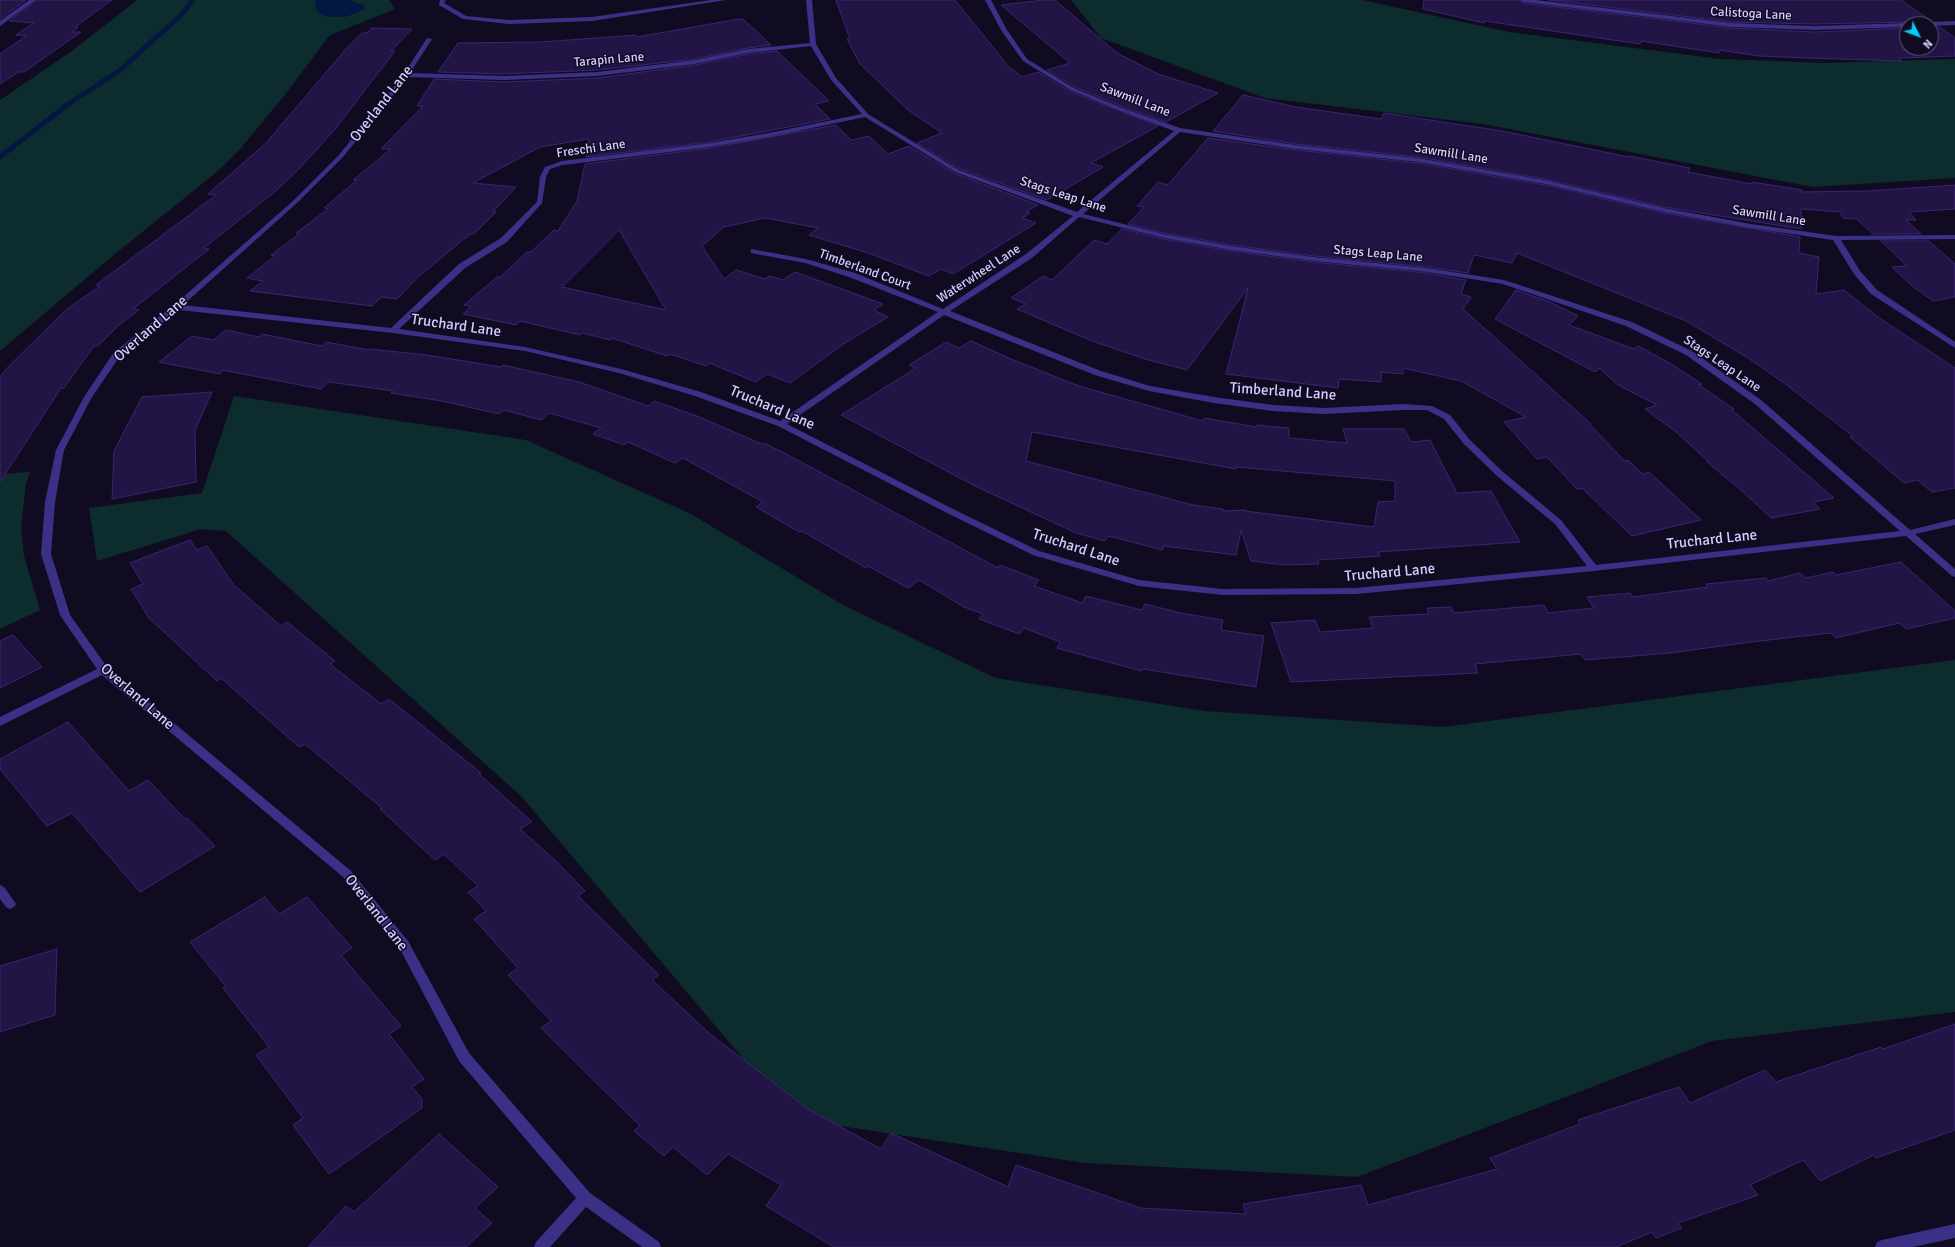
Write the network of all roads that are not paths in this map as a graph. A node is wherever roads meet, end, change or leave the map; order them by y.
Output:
1 (33, 0) edge
2 (443, 0) edge
3 (723, 0) edge
4 (809, 0) edge
5 (988, 0) edge
6 (1523, 0) edge
7 (1955, 23) edge
8 (0, 24) edge
9 (1939, 24) edge
10 (1899, 25) edge
11 (429, 39) dead end
12 (813, 44) junction
13 (406, 75) junction
14 (866, 115) junction
15 (1179, 130) junction
16 (1078, 215) junction
17 (1836, 238) junction
18 (1955, 238) edge
19 (754, 250) dead end
20 (176, 307) junction
21 (943, 312) junction
22 (393, 331) junction
23 (1955, 346) edge
24 (781, 424) junction
25 (1955, 522) edge
26 (1908, 533) junction
27 (1594, 568) junction
28 (1955, 574) edge
29 (103, 670) junction
30 (0, 722) edge
31 (0, 890) edge
32 (10, 904) dead end
33 (585, 1198) junction
34 (1955, 1231) edge
35 (541, 1247) edge
36 (654, 1247) edge
37 (1882, 1247) edge

1 - 8 street
2 - 3 street
4 - 12 street, Stags Leap Lane
5 - 15 street, Sawmill Lane
6 - 10 street, Calistoga Lane
7 - 9 street
11 - 13 street, Overland Lane
12 - 13 street, Tarapin Lane
12 - 14 street, Stags Leap Lane
13 - 20 street, Overland Lane
14 - 16 street, Stags Leap Lane
14 - 22 street, Freschi Lane
15 - 16 street, Waterwheel Lane
15 - 17 street, Sawmill Lane
16 - 21 street, Waterwheel Lane
16 - 26 street, Stags Leap Lane
17 - 18 street, Sawmill Lane
17 - 23 street
19 - 21 street, Timberland Court
20 - 22 street, Truchard Lane
20 - 29 street, Overland Lane
21 - 24 street, Waterwheel Lane
21 - 27 street, Timberland Lane
22 - 24 street, Truchard Lane
24 - 27 street, Truchard Lane
25 - 26 street, Truchard Lane
26 - 27 street, Truchard Lane
26 - 28 street, Stags Leap Lane
29 - 30 street
29 - 33 street, Overland Lane
31 - 32 street
33 - 35 street
33 - 36 street, Overland Lane
34 - 37 street

